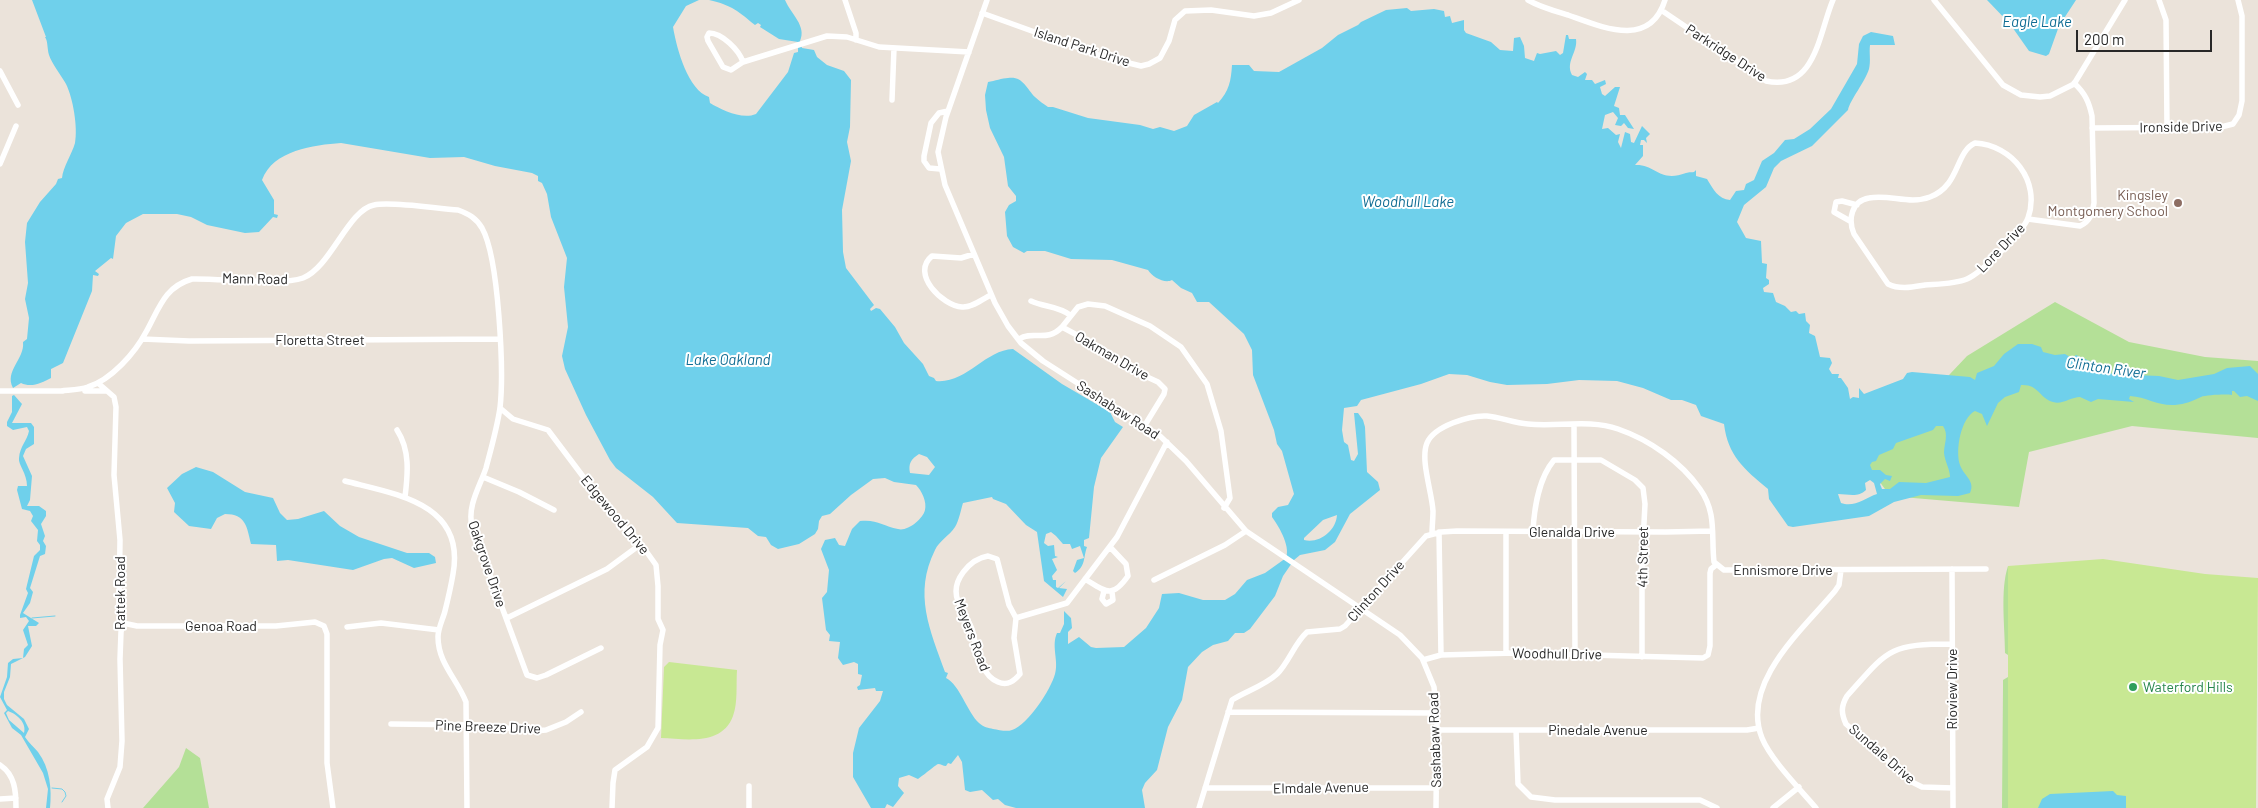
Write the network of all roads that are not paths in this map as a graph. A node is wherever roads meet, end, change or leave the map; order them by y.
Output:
1 (845, 0) edge
2 (987, 0) edge
3 (1299, 0) edge
4 (1528, 0) edge
5 (1664, 0) edge
6 (1833, 0) edge
7 (1934, 0) edge
8 (2126, 0) edge
9 (2160, 0) edge
10 (2238, 0) edge
11 (1661, 10) junction
12 (982, 13) junction
13 (856, 40) junction
14 (894, 48) junction
15 (969, 52) junction
16 (743, 62) junction
17 (0, 71) edge
18 (2074, 83) junction
19 (892, 100) dead end
20 (18, 105) dead end
21 (948, 111) junction
22 (16, 126) dead end
23 (2167, 127) junction
24 (2092, 128) junction
25 (0, 164) edge
26 (940, 169) junction
27 (1857, 205) junction
28 (468, 213) joint
29 (2028, 219) junction
30 (1850, 221) junction
31 (974, 254) junction
32 (991, 296) junction
33 (1031, 301) dead end
34 (1070, 316) junction
35 (1062, 327) junction
36 (142, 339) junction
37 (499, 339) junction
38 (1019, 339) junction
39 (98, 383) junction
40 (61, 391) junction
41 (107, 391) junction
42 (0, 392) edge
43 (500, 408) junction
44 (1574, 424) junction
45 (1145, 425) junction
46 (397, 430) dead end
47 (1167, 442) junction
48 (1574, 460) junction
49 (482, 477) junction
50 (344, 481) dead end
51 (405, 497) junction
52 (1224, 508) junction
53 (554, 510) dead end
54 (1712, 530) junction
55 (1246, 531) junction
56 (1439, 532) junction
57 (1506, 532) junction
58 (1533, 532) junction
59 (1574, 532) junction
60 (1643, 532) junction
61 (1432, 534) junction
62 (642, 544) junction
63 (1110, 548) junction
64 (1716, 565) junction
65 (1952, 569) junction
66 (1986, 569) dead end
67 (1841, 570) junction
68 (1086, 579) junction
69 (1154, 580) dead end
70 (1104, 591) junction
71 (1112, 592) junction
72 (1360, 608) junction
73 (507, 618) junction
74 (1016, 618) junction
75 (123, 622) junction
76 (347, 627) dead end
77 (438, 630) junction
78 (1952, 644) junction
79 (601, 648) dead end
80 (1506, 653) junction
81 (1575, 654) junction
82 (1440, 656) junction
83 (1642, 657) junction
84 (1423, 660) junction
85 (581, 712) dead end
86 (1228, 712) junction
87 (1436, 713) junction
88 (391, 724) dead end
89 (467, 725) junction
90 (1759, 728) junction
91 (1437, 730) junction
92 (1516, 730) junction
93 (0, 765) edge
94 (749, 786) dead end
95 (1799, 787) junction
96 (1205, 788) junction
97 (1436, 788) junction
98 (1953, 788) junction
99 (16, 798) junction
100 (0, 799) edge
101 (16, 808) edge
102 (108, 808) edge
103 (333, 808) edge
104 (467, 808) edge
105 (612, 808) edge
106 (749, 808) edge
107 (1199, 808) edge
108 (1436, 808) edge
109 (1717, 808) edge
110 (1774, 808) edge
111 (1816, 808) edge
112 (1953, 808) edge

1 - 13 street
2 - 12 street, Sashabaw Road
3 - 12 street, Island Park Drive
4 - 11 street
5 - 11 street
6 - 11 street, Parkridge Drive
7 - 18 street
8 - 18 street
9 - 23 street
10 - 23 street, Ironside Drive
12 - 15 street, Sashabaw Road
13 - 14 street
13 - 16 street
14 - 15 street
14 - 19 street
15 - 21 street, Sashabaw Road
16 - 16 street
17 - 20 street
18 - 24 street
21 - 26 street, Sashabaw Road
21 - 26 street
22 - 25 street
23 - 24 street, Ironside Drive
24 - 29 street
26 - 31 street, Sashabaw Road
27 - 29 street, Lore Drive
27 - 30 street
27 - 30 street, Lore Drive
28 - 36 street, Mann Road
28 - 37 street, Oakgrove Drive
29 - 30 street, Lore Drive
31 - 32 street, Sashabaw Road
31 - 32 street
32 - 38 street, Sashabaw Road
33 - 34 street
34 - 35 street
34 - 52 street
35 - 38 street, Oakman Drive
35 - 45 street, Oakman Drive
36 - 37 street, Floretta Street
36 - 39 street, Mann Road
37 - 43 street, Oakgrove Drive
38 - 45 street, Sashabaw Road
39 - 40 street, Mann Road
39 - 41 street, Rattek Road
40 - 41 street, Mann Road
40 - 42 street, Mann Road
41 - 75 street, Rattek Road
43 - 49 street, Oakgrove Drive
43 - 62 street, Edgewood Drive
44 - 48 street
44 - 54 street, Ennismore Drive
44 - 61 street, Ennismore Drive
45 - 47 street, Sashabaw Road
46 - 51 street
47 - 52 street, Sashabaw Road
47 - 63 street
48 - 58 street
48 - 59 street
48 - 60 street, 4th Street
49 - 53 street
49 - 73 street, Oakgrove Drive
50 - 51 street
51 - 77 street
52 - 55 street, Sashabaw Road
54 - 60 street, Glenalda Drive
54 - 64 street, Ennismore Drive
55 - 69 street
55 - 72 street, Sashabaw Road
56 - 57 street, Glenalda Drive
56 - 61 street, Glenalda Drive
56 - 82 street
57 - 58 street, Glenalda Drive
57 - 80 street
58 - 59 street, Glenalda Drive
59 - 60 street, Glenalda Drive
59 - 81 street
60 - 83 street, 4th Street
61 - 72 street, Clinton Drive
62 - 73 street
62 - 105 street, Edgewood Drive
63 - 68 street
63 - 71 street
64 - 67 street, Ennismore Drive
64 - 83 street, Woodhull Drive
65 - 66 street, Ennismore Drive
65 - 67 street, Ennismore Drive
65 - 78 street, Rioview Drive
67 - 90 street
68 - 70 street
68 - 74 street
70 - 71 street
70 - 71 street
72 - 84 street, Sashabaw Road
72 - 86 street, Clinton Drive
73 - 79 street, Oakgrove Drive
74 - 74 street, Meyers Road
75 - 102 street, Rattek Road
75 - 103 street, Genoa Road
76 - 77 street
77 - 89 street
78 - 98 street, Rioview Drive
78 - 98 street, Sundale Drive
80 - 81 street, Woodhull Drive
80 - 82 street, Woodhull Drive
81 - 83 street, Woodhull Drive
82 - 84 street, Woodhull Drive
84 - 87 street, Sashabaw Road
85 - 89 street, Pine Breeze Drive
86 - 87 street
86 - 96 street, Clinton Drive
87 - 91 street, Sashabaw Road
88 - 89 street, Pine Breeze Drive
89 - 104 street
90 - 92 street, Pinedale Avenue
90 - 95 street
91 - 92 street, Pinedale Avenue
91 - 97 street, Sashabaw Road
92 - 109 street
93 - 99 street
94 - 106 street
95 - 110 street
95 - 111 street
96 - 97 street, Elmdale Avenue
96 - 107 street, Clinton Drive
97 - 108 street, Sashabaw Road
98 - 112 street, Rioview Drive
99 - 100 street
99 - 101 street

